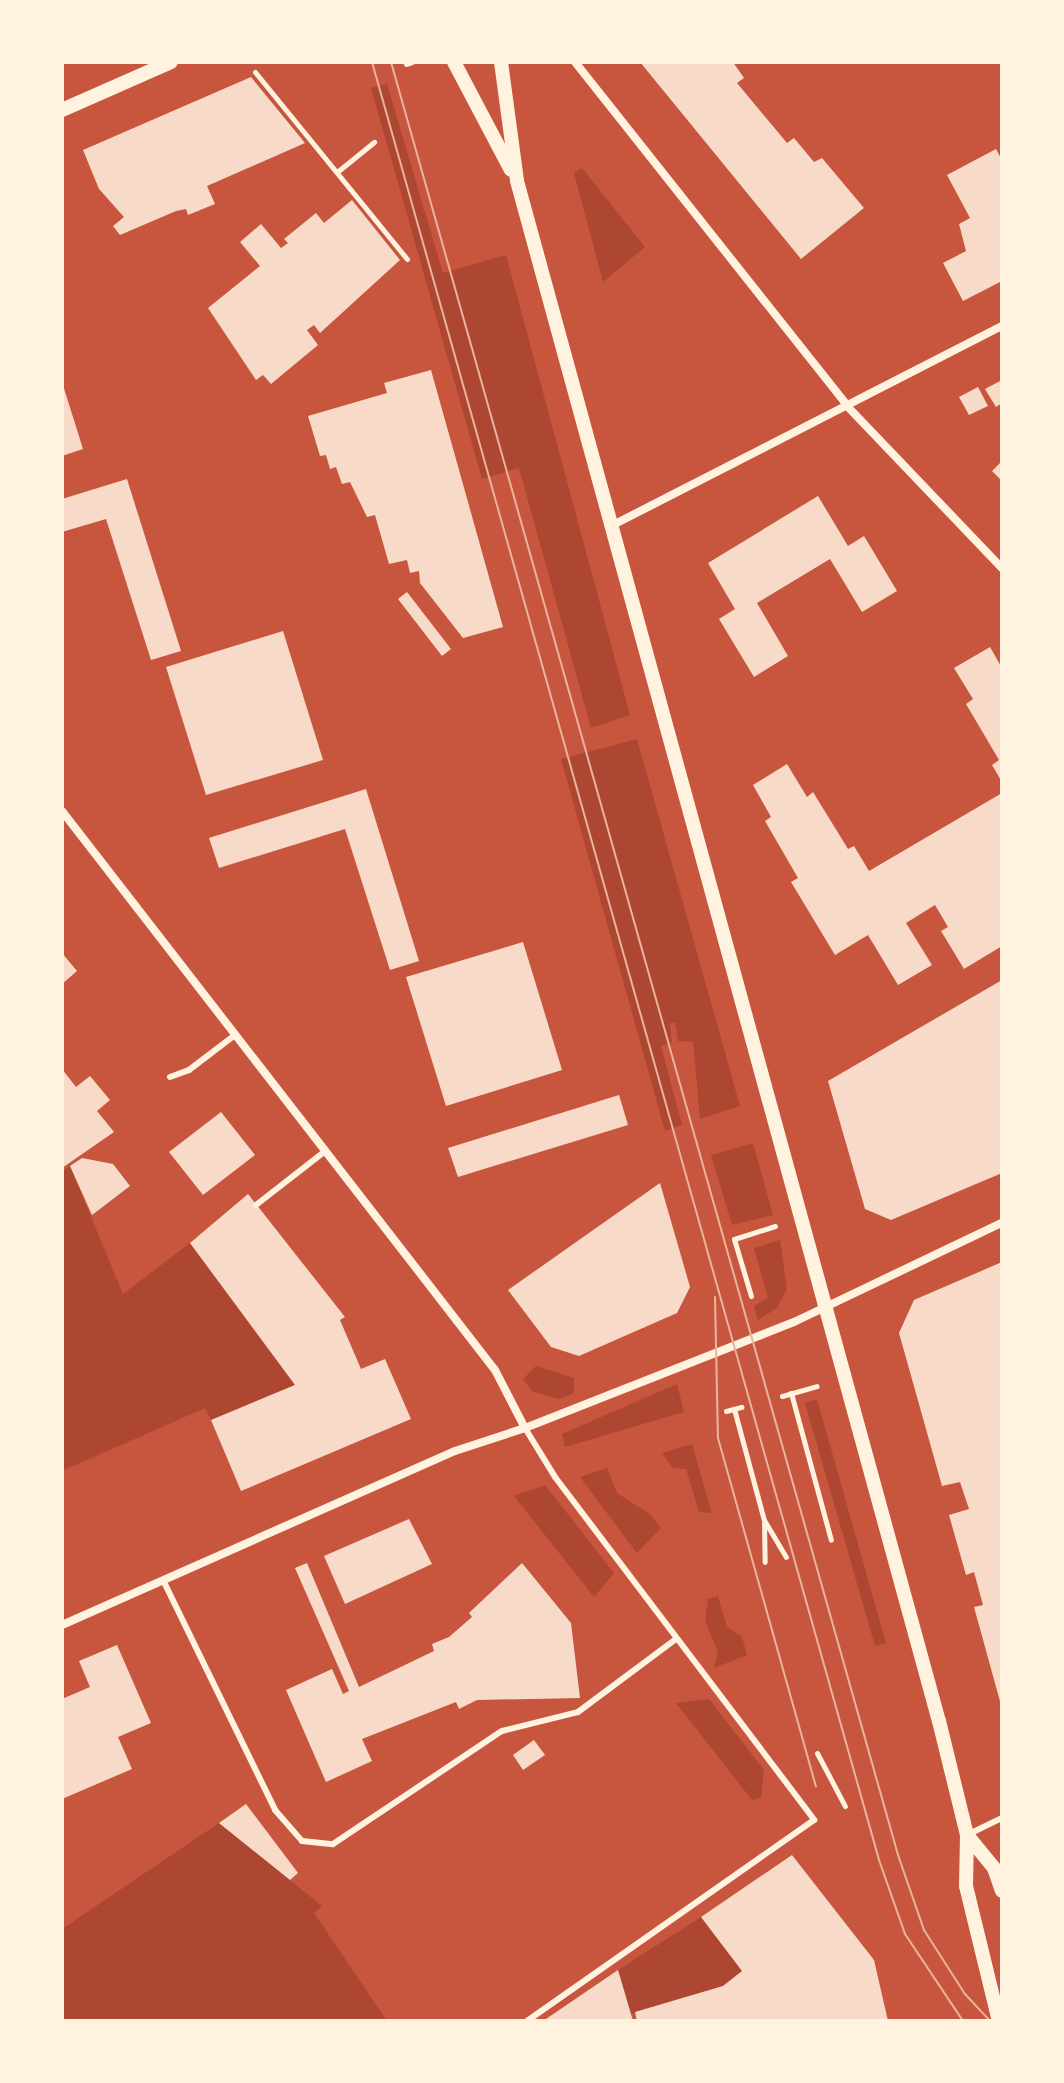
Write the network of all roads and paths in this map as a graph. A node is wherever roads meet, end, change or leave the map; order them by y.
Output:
1 (171, 62) edge
2 (454, 62) edge
3 (501, 62) edge
4 (575, 62) edge
5 (255, 72) dead end
6 (62, 110) edge
7 (374, 142) dead end
8 (337, 172) junction
9 (517, 181) junction
10 (407, 259) dead end
11 (1002, 326) edge
12 (848, 407) junction
13 (609, 526) junction
14 (1002, 568) edge
15 (64, 816) edge
16 (235, 1035) junction
17 (170, 1077) dead end
18 (324, 1152) junction
19 (256, 1205) dead end
20 (1002, 1223) edge
21 (775, 1226) dead end
22 (751, 1296) dead end
23 (825, 1307) junction
24 (817, 1386) dead end
25 (791, 1393) junction
26 (782, 1396) dead end
27 (726, 1411) dead end
28 (525, 1428) junction
29 (764, 1520) junction
30 (831, 1540) dead end
31 (786, 1557) dead end
32 (765, 1562) dead end
33 (164, 1582) junction
34 (62, 1625) edge
35 (676, 1639) junction
36 (817, 1753) dead end
37 (845, 1806) dead end
38 (1002, 1818) edge
39 (967, 1835) junction
40 (1002, 1891) edge
41 (527, 2021) edge
42 (999, 2021) edge

1 - 6 street
2 - 9 street
3 - 9 street
4 - 12 street
5 - 8 path
7 - 8 path
8 - 10 path
9 - 13 street
11 - 12 street
12 - 13 street
12 - 14 street
13 - 23 street
15 - 16 street
16 - 17 lane
16 - 18 street
18 - 19 lane
18 - 28 street
20 - 23 street
21 - 22 path
23 - 28 street
23 - 39 street
24 - 25 path
25 - 26 path
25 - 30 path
27 - 29 path
28 - 33 street
28 - 35 lane
29 - 31 path
29 - 32 path
33 - 34 street
33 - 35 lane
35 - 41 lane
36 - 37 path
38 - 39 lane
39 - 40 street
39 - 42 street

